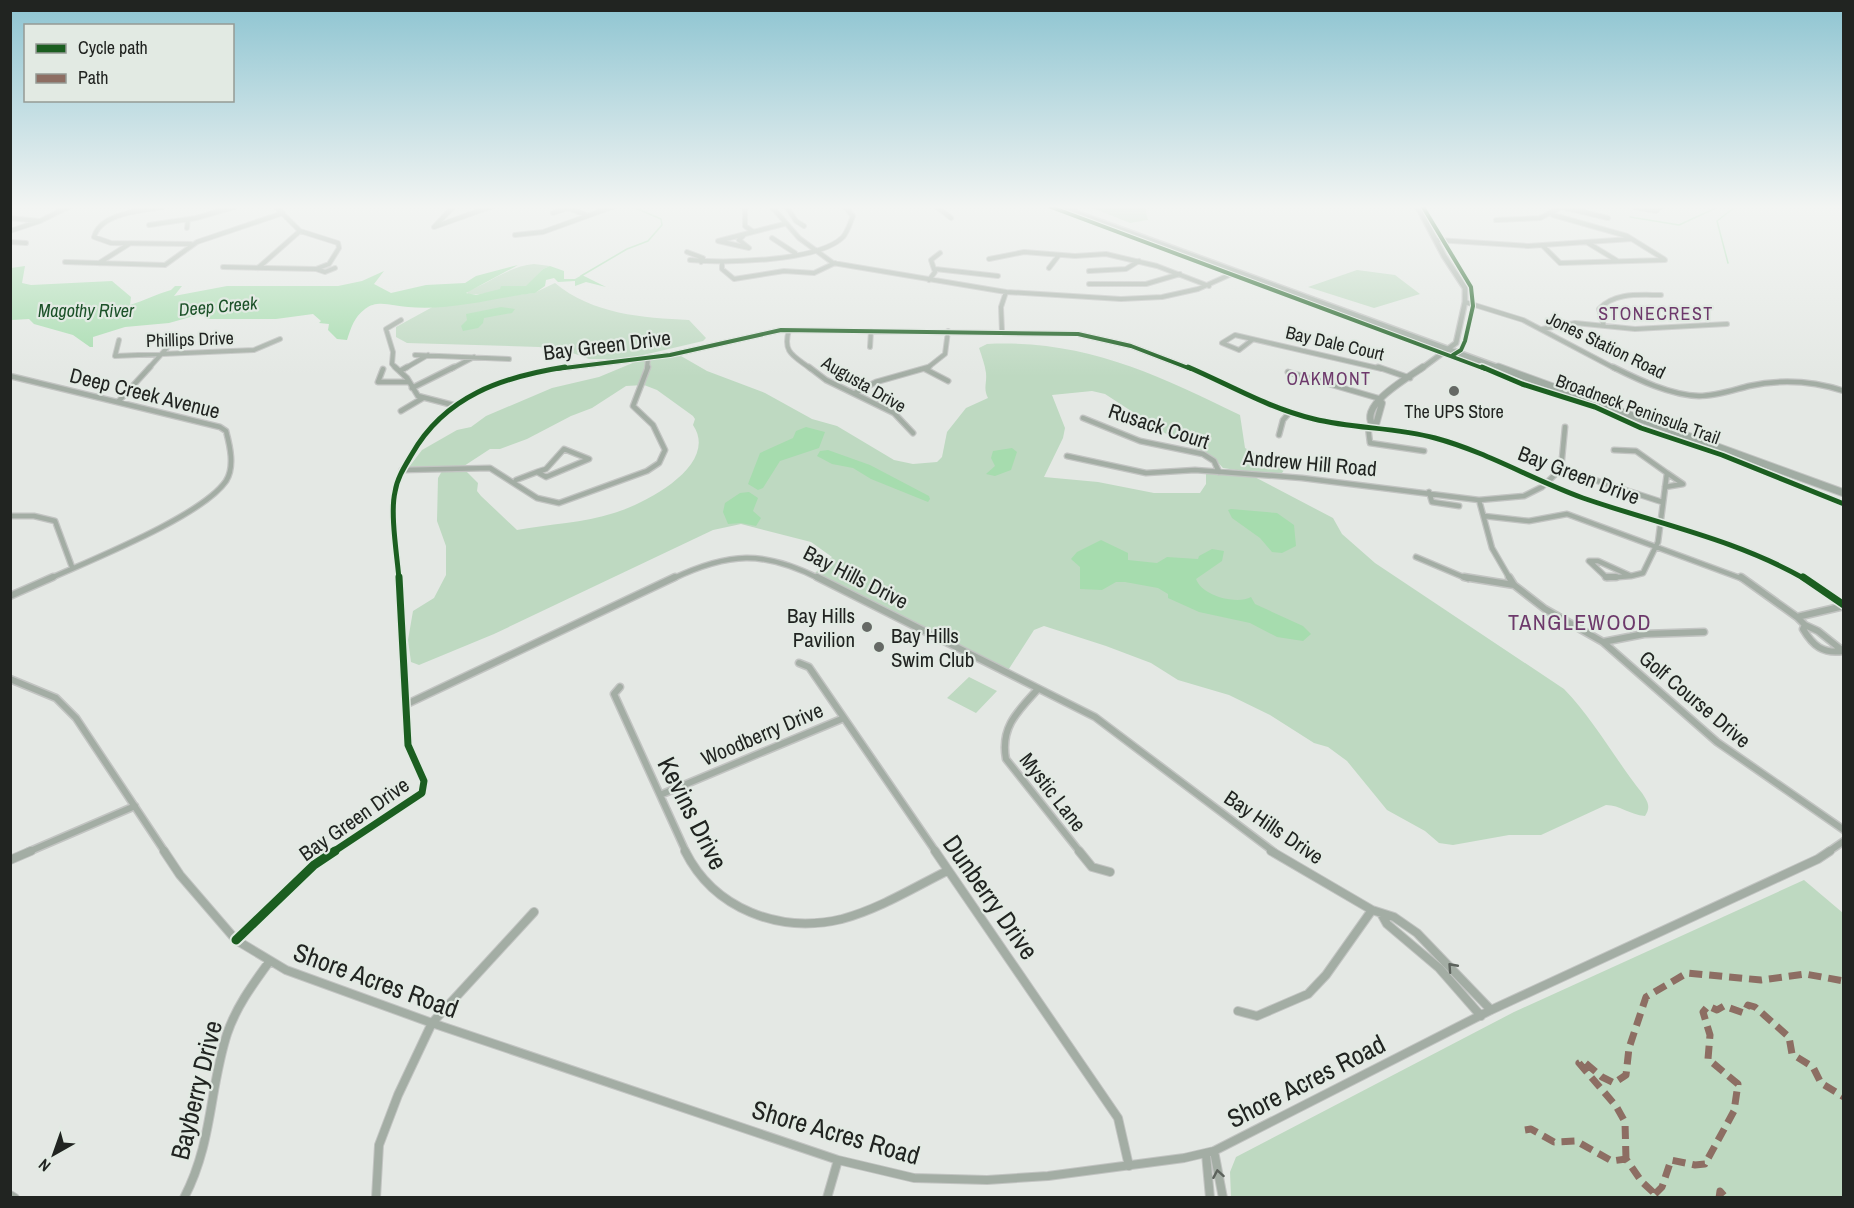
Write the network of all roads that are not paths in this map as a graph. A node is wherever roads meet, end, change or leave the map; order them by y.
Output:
1 (88, 263) edge
2 (167, 263) edge
3 (263, 263) edge
4 (723, 263) edge
5 (836, 263) edge
6 (838, 263) edge
7 (932, 263) edge
8 (1053, 263) edge
9 (1135, 263) edge
10 (1146, 263) edge
11 (1213, 263) edge
12 (1449, 263) edge
13 (98, 264) joint
14 (327, 265) joint
15 (223, 267) dead end
16 (258, 268) junction
17 (316, 268) junction
18 (1049, 268) dead end
19 (934, 269) junction
20 (1089, 271) dead end
21 (1236, 272) junction
22 (1180, 274) junction
23 (998, 276) dead end
24 (929, 280) junction
25 (1089, 284) dead end
26 (1209, 285) junction
27 (1006, 292) junction
28 (1661, 295) dead end
29 (1465, 302) junction
30 (401, 320) dead end
31 (1727, 324) dead end
32 (1604, 326) junction
33 (1542, 329) junction
34 (789, 330) junction
35 (871, 331) junction
36 (948, 332) junction
37 (1002, 332) junction
38 (175, 339) dead end
39 (280, 339) dead end
40 (119, 340) dead end
41 (1252, 340) junction
42 (870, 347) dead end
43 (1450, 350) junction
44 (162, 353) junction
45 (415, 355) dead end
46 (429, 355) junction
47 (474, 357) junction
48 (648, 358) junction
49 (509, 359) dead end
50 (383, 369) dead end
51 (925, 369) junction
52 (400, 371) junction
53 (1288, 372) dead end
54 (10, 376) edge
55 (1410, 378) junction
56 (948, 381) dead end
57 (410, 382) junction
58 (412, 388) junction
59 (1844, 391) edge
60 (855, 393) junction
61 (423, 398) junction
62 (1380, 400) junction
63 (118, 402) junction
64 (453, 405) junction
65 (401, 411) dead end
66 (1290, 412) junction
67 (1083, 418) dead end
68 (1368, 427) junction
69 (1565, 427) dead end
70 (1375, 428) junction
71 (913, 433) dead end
72 (1280, 435) dead end
73 (1614, 450) dead end
74 (1424, 451) dead end
75 (1068, 456) dead end
76 (1561, 469) junction
77 (402, 470) junction
78 (537, 472) junction
79 (1219, 472) junction
80 (1667, 473) junction
81 (516, 480) junction
82 (1547, 484) junction
83 (1665, 488) junction
84 (1430, 492) junction
85 (1844, 494) edge
86 (1479, 500) junction
87 (1662, 502) junction
88 (1459, 506) dead end
89 (10, 516) edge
90 (1484, 516) junction
91 (1660, 522) junction
92 (1656, 546) junction
93 (1416, 557) dead end
94 (72, 567) junction
95 (1630, 576) junction
96 (1514, 585) junction
97 (10, 596) edge
98 (1844, 606) edge
99 (1797, 617) junction
100 (1805, 625) junction
101 (1704, 632) dead end
102 (1603, 642) junction
103 (799, 663) dead end
104 (10, 679) edge
105 (620, 687) dead end
106 (1038, 689) junction
107 (407, 704) junction
108 (844, 718) junction
109 (660, 795) junction
110 (135, 806) junction
111 (1844, 830) edge
112 (1844, 841) edge
113 (10, 860) edge
114 (947, 871) junction
115 (1110, 872) dead end
116 (1372, 910) junction
117 (534, 912) dead end
118 (1382, 915) junction
119 (236, 940) junction
120 (269, 962) junction
121 (1491, 1010) junction
122 (1238, 1011) dead end
123 (1480, 1016) junction
124 (432, 1023) junction
125 (1210, 1152) junction
126 (838, 1160) junction
127 (1129, 1166) junction
128 (10, 1195) edge
129 (15, 1197) edge
130 (184, 1197) edge
131 (376, 1197) edge
132 (827, 1197) edge
133 (1210, 1197) edge
134 (1222, 1197) edge

1 - 13 street
2 - 13 street
3 - 16 street
4 - 5 street
6 - 24 street
7 - 19 street
8 - 18 street
9 - 20 street
10 - 22 street
11 - 21 main road
12 - 29 street
14 - 17 street
14 - 17 street
15 - 16 street
16 - 17 street
19 - 23 street
19 - 24 street
21 - 26 street
21 - 43 main road
22 - 25 street
22 - 26 street
24 - 27 street
26 - 27 street
27 - 37 street
28 - 32 street
29 - 33 street, Jones Station Road
29 - 43 street
30 - 52 street
31 - 32 street
32 - 33 street
33 - 59 street, Jones Station Road
34 - 35 street, Bay Green Drive
34 - 48 street, Bay Green Drive
34 - 60 street, Augusta Drive
35 - 36 street, Bay Green Drive
35 - 42 street
36 - 37 street, Bay Green Drive
36 - 51 street
37 - 66 street, Bay Green Drive
38 - 44 street
39 - 44 street, Phillips Drive
40 - 44 street, Phillips Drive
41 - 41 street, Bay Dale Court
41 - 55 street, Bay Dale Court
43 - 55 street
43 - 85 main road
44 - 63 street
45 - 46 street
46 - 47 street
46 - 52 street
47 - 49 street
47 - 58 street
48 - 64 street, Bay Green Drive
48 - 81 street
50 - 57 street
51 - 56 street
51 - 60 street
52 - 57 street
53 - 62 street
54 - 63 street, Deep Creek Avenue
55 - 62 street
57 - 58 street
58 - 61 street
60 - 71 street, Augusta Drive
61 - 64 street
61 - 65 street
62 - 70 street
63 - 94 street, Deep Creek Avenue
64 - 77 street, Bay Green Drive
66 - 68 street, Bay Green Drive
66 - 72 street
67 - 79 street, Rusack Court
68 - 70 street, Bay Green Drive
68 - 74 street
69 - 76 street
70 - 82 street, Bay Green Drive
73 - 80 street
75 - 79 street, Andrew Hill Road
76 - 82 street, Andrew Hill Road
76 - 87 street
77 - 81 street
77 - 107 street, Bay Green Drive
78 - 78 street
78 - 81 street
79 - 84 street, Andrew Hill Road
80 - 83 street
80 - 83 street
82 - 86 street, Andrew Hill Road
82 - 91 street, Bay Green Drive
83 - 87 street
84 - 86 street, Andrew Hill Road
84 - 88 street
86 - 90 street, Golf Course Drive
87 - 91 street
89 - 94 street
90 - 92 street
90 - 96 street, Golf Course Drive
91 - 92 street
91 - 98 street, Bay Green Drive
92 - 95 street
92 - 99 street
93 - 96 street
94 - 97 street, Deep Creek Avenue
95 - 95 street
96 - 102 street, Golf Course Drive
98 - 99 street
99 - 100 street
100 - 100 street
101 - 102 street
102 - 111 street, Golf Course Drive
103 - 108 street, Dunberry Drive
104 - 110 street, Shore Acres Road
105 - 109 street, Kevins Drive
106 - 107 street, Bay Hills Drive
106 - 115 street, Mystic Lane
106 - 116 street, Bay Hills Drive
107 - 119 street, Bay Green Drive
108 - 109 street, Woodberry Drive
108 - 114 street, Dunberry Drive
109 - 114 street, Kevins Drive
110 - 113 street
110 - 119 street, Shore Acres Road
112 - 121 street, Shore Acres Road
114 - 127 street, Dunberry Drive
116 - 118 street, Bay Hills Drive
116 - 122 street
117 - 124 street
121 -> 118 street, Bay Hills Drive
118 - 123 street, Bay Hills Drive
119 - 120 street, Shore Acres Road
120 - 124 street, Shore Acres Road
120 - 130 street, Bayberry Drive
121 - 123 street, Shore Acres Road
123 - 125 street, Shore Acres Road
124 - 126 street, Shore Acres Road
124 - 131 street
125 - 127 street, Shore Acres Road
125 - 133 street
134 -> 125 street
126 - 127 street, Shore Acres Road
126 - 132 street
128 - 129 street

